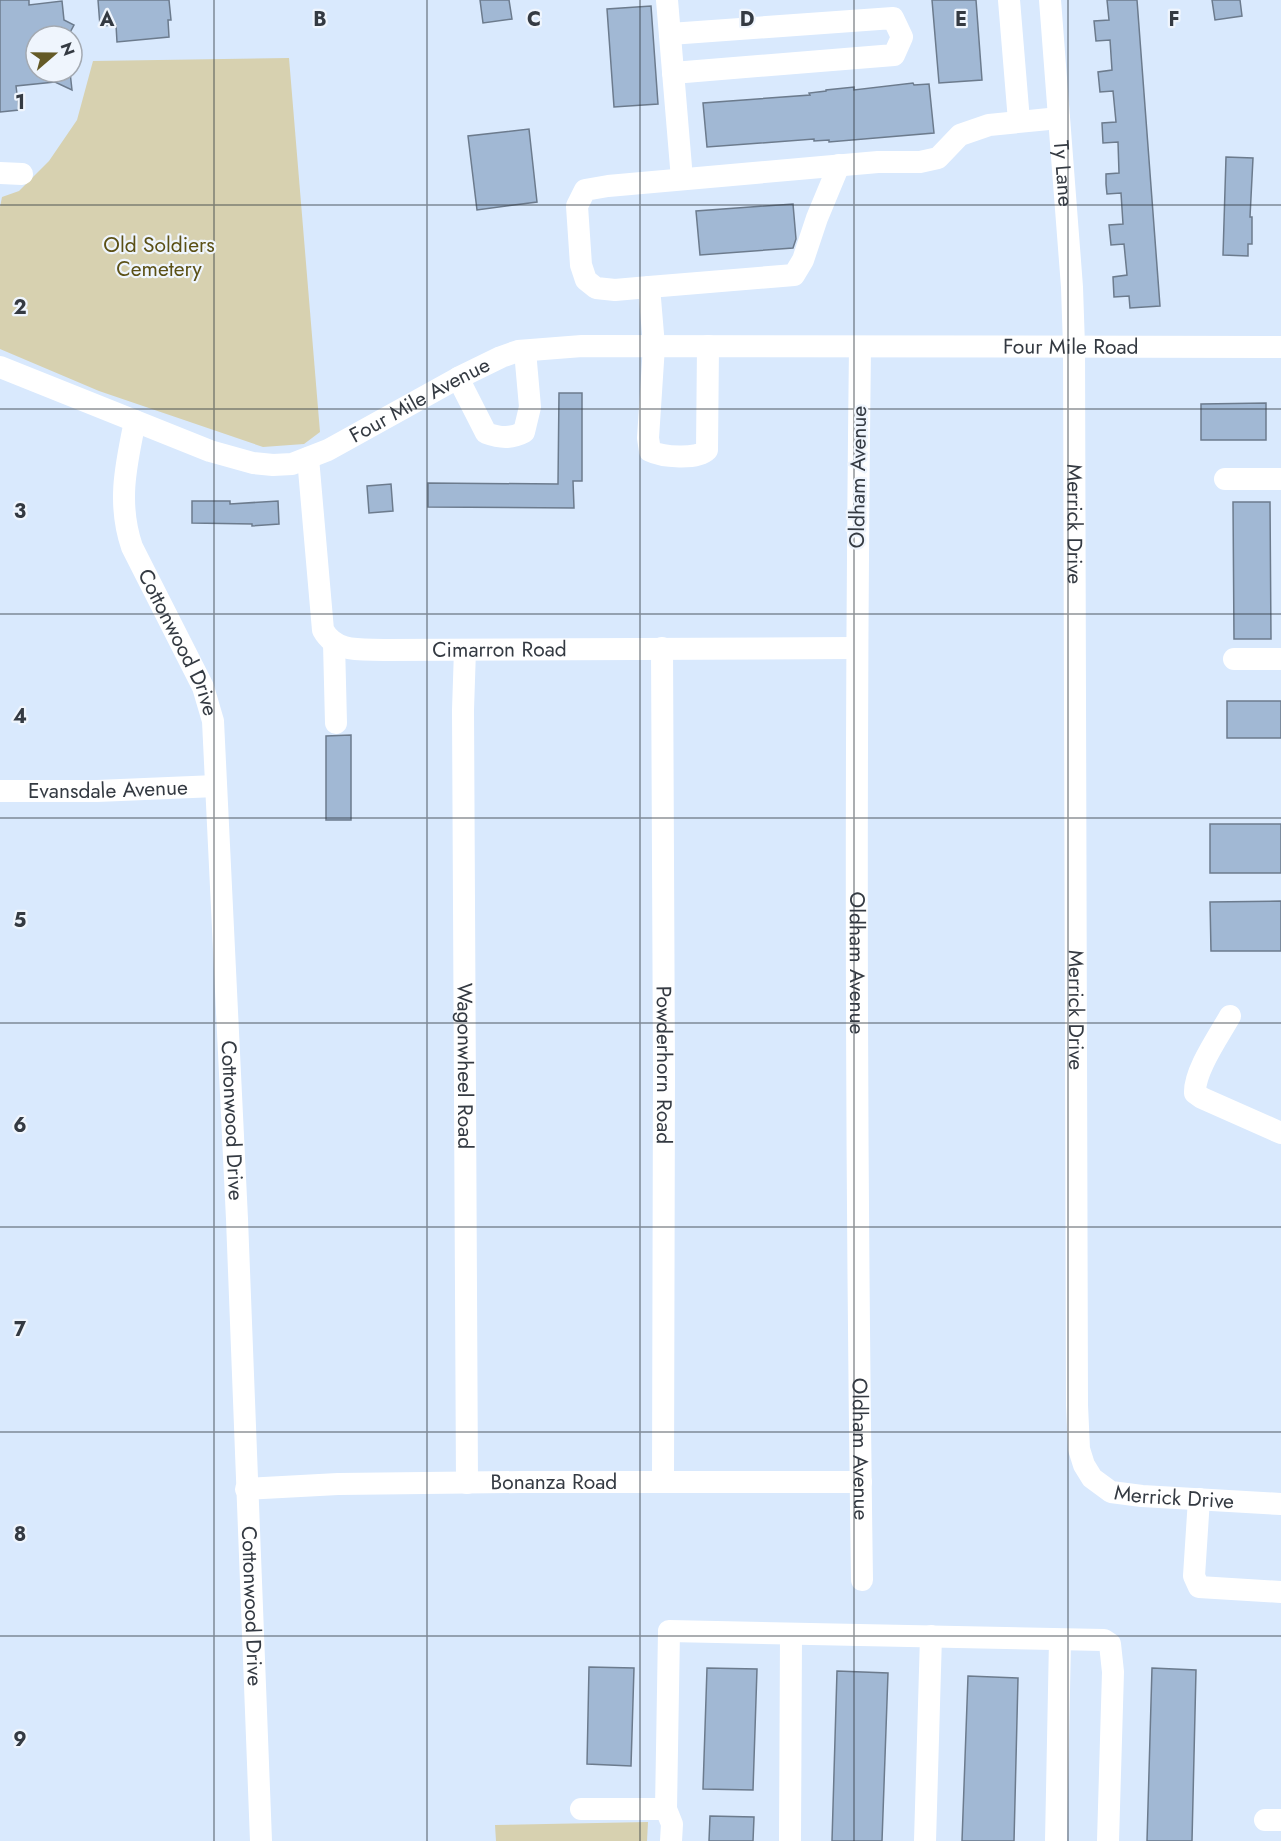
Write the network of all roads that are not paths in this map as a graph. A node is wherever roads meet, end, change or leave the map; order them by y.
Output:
1 (667, 0) edge
2 (1009, 0) edge
3 (1050, 0) edge
4 (670, 34) junction
5 (673, 73) junction
6 (1059, 118) junction
7 (1019, 121) junction
8 (840, 165) junction
9 (682, 179) junction
10 (649, 287) junction
11 (654, 346) junction
12 (708, 346) junction
13 (1074, 346) junction
14 (860, 347) junction
15 (1281, 347) edge
16 (525, 351) junction
17 (0, 367) edge
18 (458, 378) junction
19 (135, 421) junction
20 (308, 458) junction
21 (1225, 479) dead end
22 (1281, 479) edge
23 (334, 643) junction
24 (662, 648) junction
25 (856, 648) junction
26 (465, 650) junction
27 (1233, 659) dead end
28 (1281, 659) edge
29 (336, 723) dead end
30 (216, 786) junction
31 (0, 791) edge
32 (1230, 1017) dead end
33 (1281, 1133) edge
34 (663, 1482) junction
35 (861, 1482) junction
36 (467, 1483) junction
37 (246, 1489) junction
38 (1199, 1499) junction
39 (1281, 1504) edge
40 (862, 1580) dead end
41 (1281, 1592) edge
42 (791, 1634) junction
43 (931, 1636) junction
44 (1060, 1640) junction
45 (581, 1809) dead end
46 (666, 1809) junction
47 (261, 1841) edge
48 (671, 1841) edge
49 (790, 1841) edge
50 (925, 1841) edge
51 (1056, 1841) edge
52 (1108, 1841) edge

1 - 4 street
2 - 7 street
3 - 6 street, Ty Lane
4 - 5 street
4 - 5 street
5 - 9 street
6 - 7 street
6 - 13 street, Ty Lane
7 - 8 street
8 - 9 street
8 - 10 street
9 - 10 street
10 - 11 street
11 - 12 street, Four Mile Avenue
11 - 12 street
11 - 16 street, Four Mile Avenue
12 - 14 street, Four Mile Avenue
13 - 14 street, Four Mile Road
13 - 15 street, Four Mile Road
13 - 38 street, Merrick Drive
14 - 25 street, Oldham Avenue
16 - 18 street, Four Mile Avenue
16 - 18 street
17 - 19 street, Four Mile Avenue
18 - 20 street, Four Mile Avenue
19 - 20 street, Four Mile Avenue
19 - 30 street, Cottonwood Drive
20 - 23 street
21 - 22 street
23 - 26 street, Cimarron Road
23 - 29 street
24 - 25 street, Cimarron Road
24 - 26 street, Cimarron Road
24 - 34 street, Powderhorn Road
25 - 35 street, Oldham Avenue
26 - 36 street, Wagonwheel Road
27 - 28 street
30 - 31 street, Evansdale Avenue
30 - 37 street, Cottonwood Drive
32 - 33 street
34 - 35 street, Bonanza Road
34 - 36 street, Bonanza Road
35 - 40 street, Oldham Avenue
36 - 37 street, Bonanza Road
37 - 47 street, Cottonwood Drive
38 - 39 street, Merrick Drive
38 - 41 street
42 - 43 street
42 - 46 street
42 - 49 street
43 - 44 street
43 - 50 street
44 - 51 street
44 - 52 street
45 - 46 street
46 - 48 street

